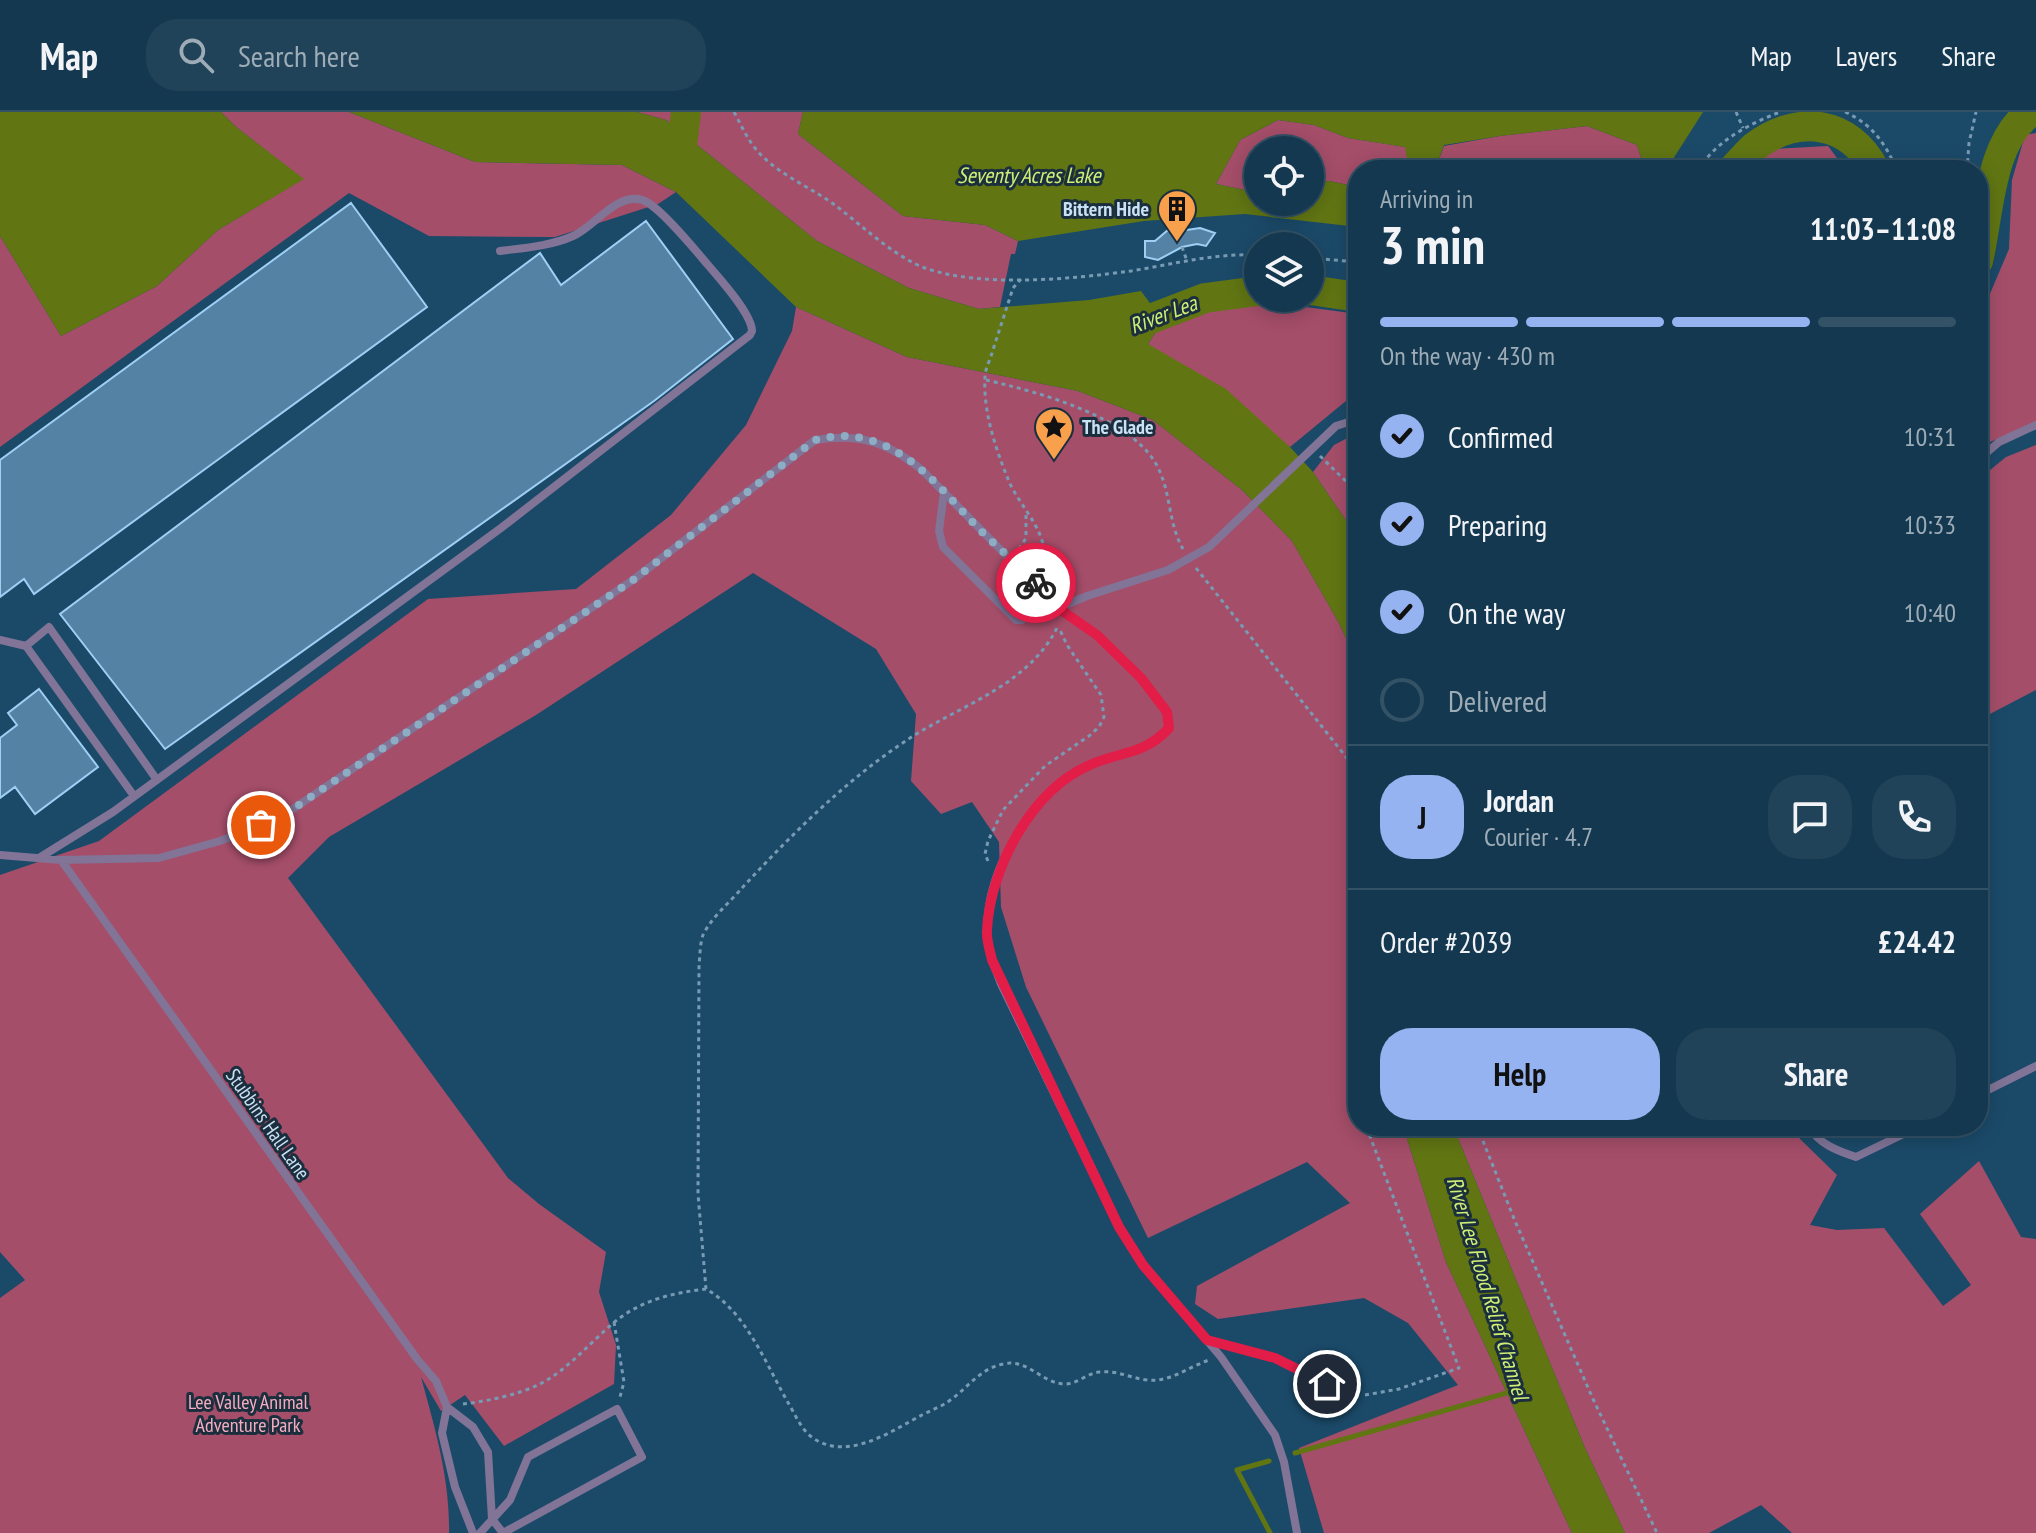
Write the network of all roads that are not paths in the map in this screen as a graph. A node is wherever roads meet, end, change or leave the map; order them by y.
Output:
1 (500, 251) dead end
2 (1348, 422) edge
3 (2036, 425) edge
4 (1988, 451) edge
5 (944, 492) junction
6 (1048, 597) junction
7 (1058, 608) junction
8 (0, 640) edge
9 (26, 646) junction
10 (157, 780) junction
11 (134, 796) junction
12 (0, 855) edge
13 (39, 858) junction
14 (61, 860) junction
15 (2036, 1066) edge
16 (1988, 1090) edge
17 (1817, 1136) edge
18 (1899, 1136) edge
19 (1207, 1340) junction
20 (1353, 1397) road end
21 (447, 1407) junction
22 (492, 1519) junction
23 (473, 1533) edge
24 (480, 1533) edge
25 (1297, 1533) edge

1 - 10 lane
2 - 7 lane
3 - 4 lane
5 - 6 lane
5 - 6 lane
5 - 14 lane
6 - 7 lane
7 - 19 lane
8 - 9 lane
9 - 10 lane
9 - 11 lane
10 - 11 lane
11 - 13 lane
12 - 13 lane
13 - 14 lane
14 - 21 lane, Stubbins Hall Lane
15 - 16 lane
17 - 18 lane
19 - 20 lane
19 - 25 lane
21 - 22 lane
21 - 23 lane
22 - 22 lane
22 - 24 lane

